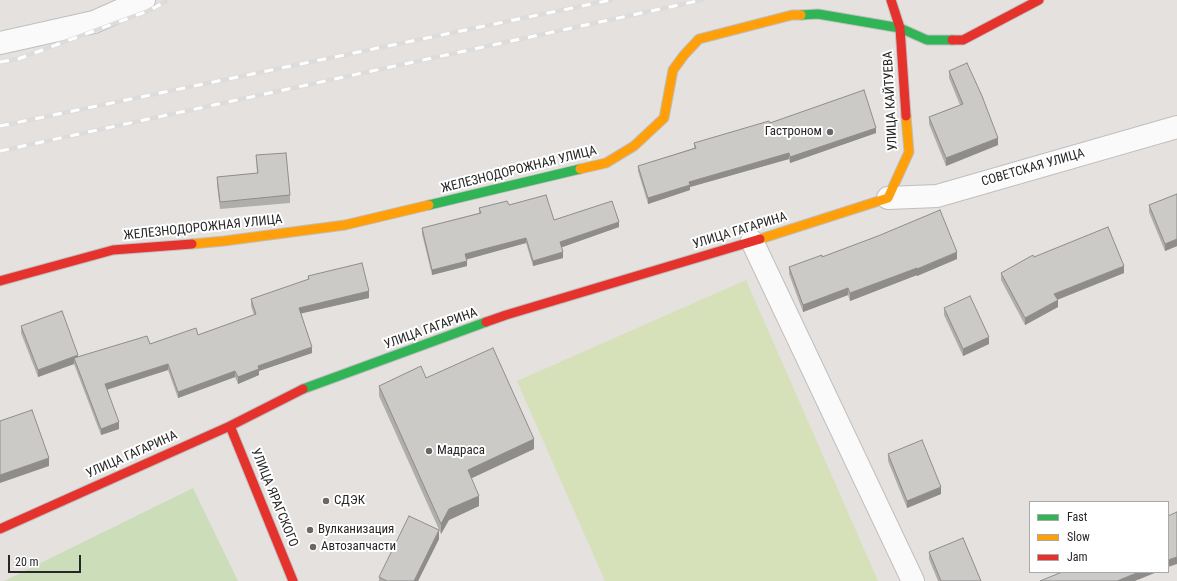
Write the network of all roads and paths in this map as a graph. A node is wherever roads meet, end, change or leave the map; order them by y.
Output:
1 (144, 0) edge
2 (891, 0) edge
3 (1039, 0) edge
4 (900, 28) junction
5 (0, 43) edge
6 (1177, 127) edge
7 (888, 198) junction
8 (752, 241) junction
9 (0, 281) edge
10 (230, 426) junction
11 (0, 529) edge
12 (293, 581) edge
13 (913, 581) edge

1 - 5 street
2 - 4 street, УЛИЦА КАЙТУЕВА
3 - 4 street, ЖЕЛЕЗНОДОРОЖНАЯ УЛИЦА
4 - 7 street, УЛИЦА КАЙТУЕВА
4 - 9 street, ЖЕЛЕЗНОДОРОЖНАЯ УЛИЦА
6 - 7 street, СОВЕТСКАЯ УЛИЦА
7 - 8 street, УЛИЦА ГАГАРИНА
8 - 10 street, УЛИЦА ГАГАРИНА
8 - 13 street
10 - 11 street, УЛИЦА ГАГАРИНА
10 - 12 street, УЛИЦА ЯРАГСКОГО

